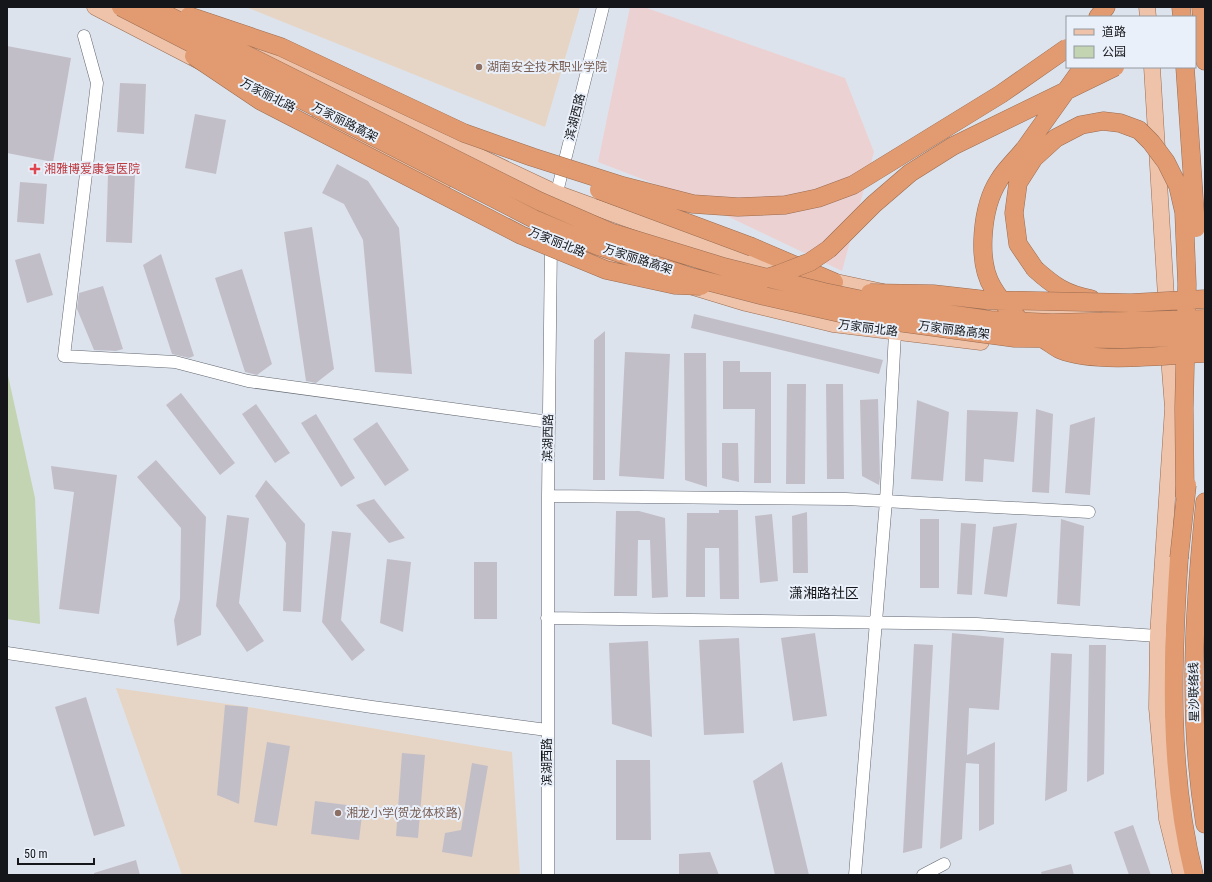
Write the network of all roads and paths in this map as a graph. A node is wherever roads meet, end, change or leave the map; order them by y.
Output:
1 (95, 7) edge
2 (122, 7) edge
3 (151, 7) edge
4 (162, 7) edge
5 (172, 7) edge
6 (603, 7) edge
7 (1106, 7) edge
8 (1118, 7) edge
9 (1195, 7) edge
10 (1201, 7) edge
11 (1099, 16) edge
12 (1114, 16) edge
13 (1188, 16) edge
14 (84, 36) dead end
15 (1066, 49) edge
16 (1205, 61) edge
17 (1081, 68) edge
18 (1113, 68) edge
19 (1152, 68) edge
20 (1185, 68) edge
21 (464, 133) junction
22 (556, 193) junction
23 (551, 242) junction
24 (829, 287) junction
25 (1205, 299) edge
26 (1109, 302) junction
27 (1205, 309) edge
28 (1167, 311) junction
29 (1205, 319) edge
30 (895, 333) dead end
31 (1205, 336) edge
32 (1205, 346) edge
33 (1168, 348) junction
34 (1205, 353) edge
35 (549, 422) junction
36 (548, 496) junction
37 (1185, 497) junction
38 (886, 501) junction
39 (1205, 502) edge
40 (1089, 512) dead end
41 (547, 618) junction
42 (875, 622) junction
43 (1158, 636) junction
44 (7, 652) edge
45 (547, 730) junction
46 (1205, 824) edge
47 (944, 864) dead end
48 (548, 875) edge
49 (855, 875) edge
50 (923, 875) edge
51 (1181, 875) edge
52 (1194, 875) edge

1 - 23 main road, 万家丽北路
2 - 18 highway, bridge
2 - 31 highway, 万家丽路高架, bridge
3 - 24 highway, 万家丽路高架, bridge
4 - 21 highway, bridge
5 - 22 main road
6 - 22 street, 滨湖西路
7 - 11 highway
8 - 12 highway
9 - 13 highway
10 - 16 highway
14 - 35 street
15 - 21 highway, bridge
17 - 34 highway, bridge
19 - 28 main road
20 - 37 highway, bridge
21 - 24 highway, bridge
22 - 23 street, 滨湖西路
22 - 24 main road
23 - 33 main road, 万家丽北路
23 - 35 street, 滨湖西路
24 - 26 highway, bridge
24 - 28 main road
24 - 29 highway, 万家丽路高架, bridge
25 - 26 highway, bridge
26 - 37 highway, bridge
27 - 28 main road
28 - 33 main road
30 - 38 street
32 - 33 main road, 万家丽北路
33 - 43 main road
35 - 36 street, 滨湖西路
36 - 38 street
36 - 41 street, 滨湖西路
37 - 52 highway, bridge
38 - 40 street
38 - 42 street
39 - 46 highway, 星沙联络线
41 - 42 street
41 - 45 street, 滨湖西路
42 - 43 street
42 - 49 street
43 - 51 main road
44 - 45 street
45 - 48 street, 滨湖西路
47 - 50 street

